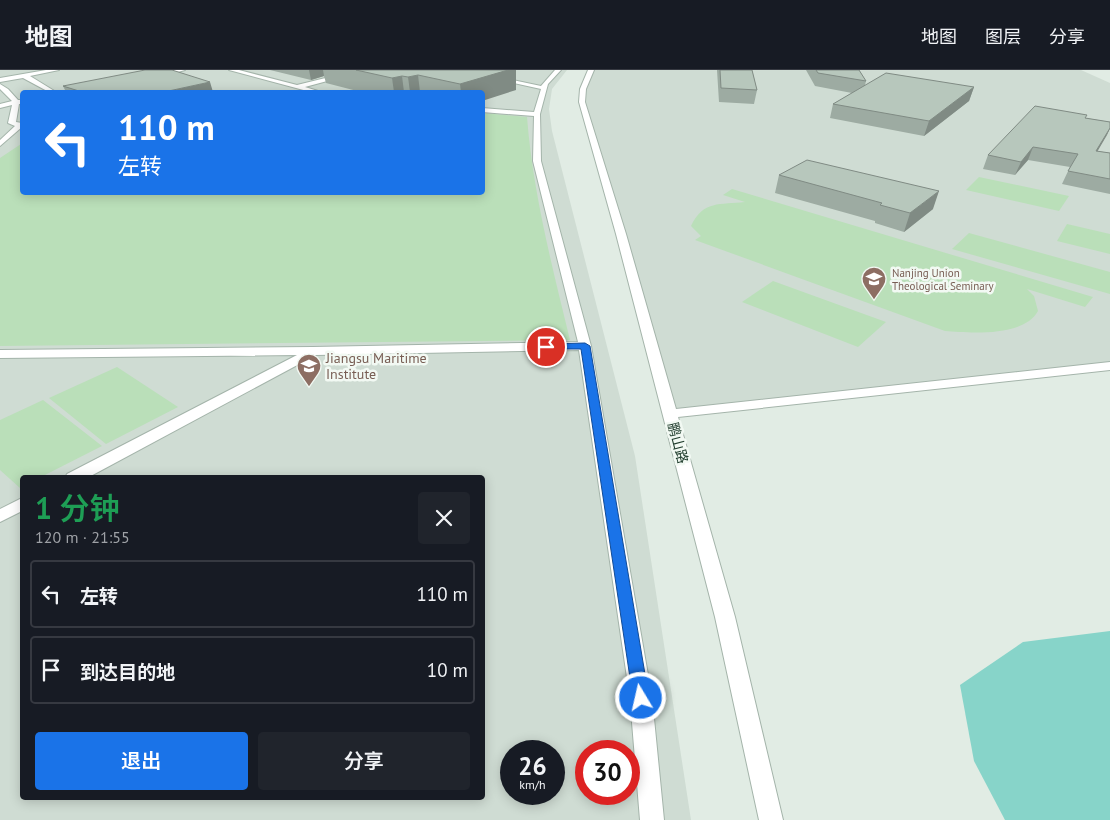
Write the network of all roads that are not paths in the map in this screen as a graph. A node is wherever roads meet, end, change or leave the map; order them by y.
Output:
1 (56, 70) edge
2 (182, 70) edge
3 (232, 70) edge
4 (365, 70) edge
5 (457, 70) edge
6 (558, 70) edge
7 (590, 70) edge
8 (25, 76) junction
9 (150, 77) edge
10 (0, 80) edge
11 (0, 86) edge
12 (296, 87) junction
13 (544, 88) junction
14 (50, 90) edge
15 (308, 90) edge
16 (19, 102) edge
17 (0, 106) edge
18 (485, 110) edge
19 (537, 114) junction
20 (20, 125) edge
21 (20, 126) edge
22 (0, 144) edge
23 (585, 346) junction
24 (314, 351) junction
25 (0, 354) edge
26 (1110, 366) edge
27 (670, 414) junction
28 (79, 475) edge
29 (20, 505) edge
30 (0, 516) edge
31 (652, 820) edge
32 (771, 820) edge

1 - 8 street
2 - 9 street
3 - 12 street
4 - 12 street
5 - 13 street
6 - 13 street
7 - 27 street, 鹏山路
8 - 10 street
8 - 14 street
11 - 16 street
12 - 15 street
13 - 19 street
16 - 17 street
16 - 20 street
18 - 19 street
19 - 23 street
21 - 22 street
23 - 24 street
23 - 31 street
24 - 25 street
24 - 28 street
26 - 27 street
27 - 32 street, 鹏山路
29 - 30 street

